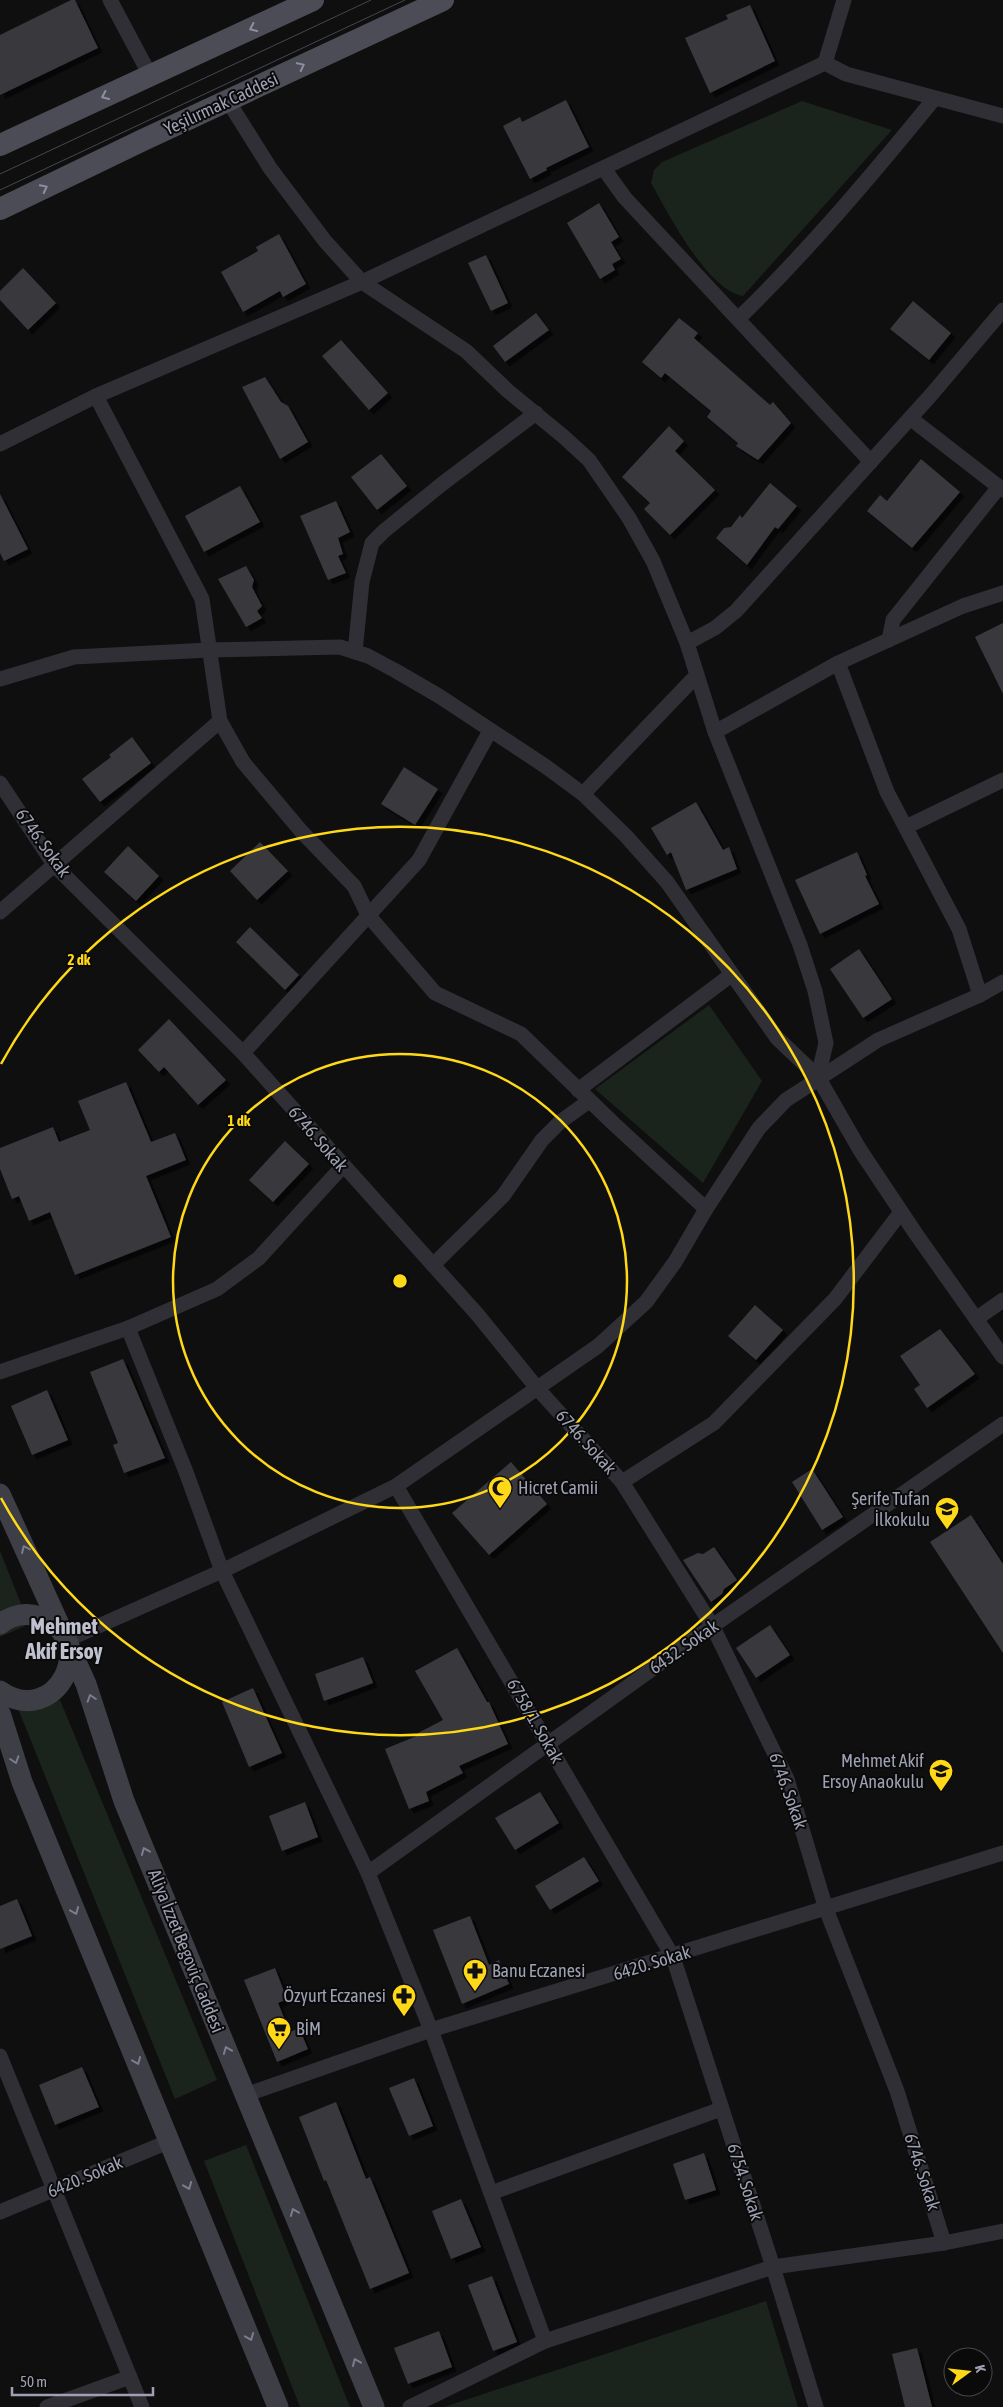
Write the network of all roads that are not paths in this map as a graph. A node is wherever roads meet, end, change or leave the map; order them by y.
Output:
1 (110, 0) edge
2 (313, 0) edge
3 (443, 0) edge
4 (844, 0) edge
5 (826, 63) junction
6 (150, 75) junction
7 (934, 99) junction
8 (228, 101) junction
9 (1003, 116) edge
10 (0, 145) edge
11 (604, 170) junction
12 (0, 209) edge
13 (362, 282) junction
14 (1003, 310) edge
15 (738, 319) junction
16 (96, 396) junction
17 (536, 413) junction
18 (910, 418) junction
19 (0, 444) edge
20 (871, 462) junction
21 (1001, 489) edge
22 (1003, 593) edge
23 (889, 640) junction
24 (687, 643) junction
25 (209, 650) junction
26 (355, 652) junction
27 (838, 663) junction
28 (697, 675) junction
29 (0, 679) edge
30 (220, 721) junction
31 (490, 731) junction
32 (715, 732) junction
33 (1003, 780) edge
34 (0, 783) edge
35 (583, 794) junction
36 (906, 827) junction
37 (55, 866) junction
38 (0, 912) edge
39 (368, 915) junction
40 (731, 975) junction
41 (1003, 982) edge
42 (980, 996) junction
43 (243, 1053) junction
44 (818, 1077) junction
45 (578, 1090) junction
46 (589, 1101) junction
47 (343, 1166) junction
48 (706, 1209) junction
49 (901, 1212) junction
50 (433, 1265) junction
51 (1003, 1300) edge
52 (976, 1319) junction
53 (128, 1328) junction
54 (1003, 1357) edge
55 (0, 1372) edge
56 (537, 1388) junction
57 (1003, 1424) edge
58 (622, 1482) junction
59 (396, 1486) junction
60 (0, 1494) edge
61 (222, 1571) junction
62 (0, 1624) edge
63 (713, 1626) junction
64 (67, 1640) junction
65 (0, 1691) edge
66 (0, 1713) edge
67 (549, 1743) junction
68 (1003, 1853) edge
69 (368, 1873) junction
70 (826, 1908) junction
71 (673, 1957) junction
72 (431, 2030) junction
73 (0, 2056) edge
74 (245, 2095) junction
75 (722, 2109) junction
76 (170, 2141) junction
77 (54, 2191) junction
78 (490, 2193) junction
79 (0, 2212) edge
80 (1003, 2232) edge
81 (944, 2242) junction
82 (773, 2267) junction
83 (545, 2341) junction
84 (130, 2376) junction
85 (47, 2407) edge
86 (142, 2407) edge
87 (278, 2407) edge
88 (374, 2407) edge
89 (410, 2407) edge
90 (816, 2407) edge

1 - 6 street
2 -> 6 main road
8 -> 3 main road, Yeşilırmak Caddesi
4 - 5 street
5 - 7 street
5 - 11 street
6 -> 10 main road
7 - 9 street
7 - 15 street
12 -> 8 main road, Yeşilırmak Caddesi
8 - 13 street
11 - 13 street
11 - 15 street
13 - 16 street
13 - 17 street
14 - 18 street
15 - 20 street
16 - 19 street
16 - 25 street
17 - 24 street
17 - 26 street
18 - 20 street
18 - 21 street
20 - 24 street
21 - 23 street
22 - 23 street
23 - 27 street
24 - 28 street
25 - 26 street
25 - 29 street
25 - 30 street
26 - 31 street
27 - 32 street
27 - 36 street
28 - 32 street
28 - 35 street
30 - 37 street
30 - 39 street
31 - 35 street
31 - 39 street
32 - 44 street
33 - 36 street
34 - 37 street, 6746. Sokak
35 - 40 street
36 - 42 street
37 - 38 street
37 - 43 street, 6746. Sokak
39 - 43 street
39 - 45 street
40 - 44 street
40 - 45 street
41 - 42 street
42 - 44 street
43 - 47 street, 6746. Sokak
44 - 48 street
44 - 49 street
45 - 46 street
46 - 48 street
46 - 50 street
47 - 50 street, 6746. Sokak
47 - 53 street
48 - 56 street
49 - 52 street
49 - 58 street
50 - 56 street, 6746. Sokak
51 - 52 street
52 - 54 street
53 - 55 street
53 - 61 street
56 - 58 street, 6746. Sokak
56 - 59 street
57 - 63 street, 6432. Sokak
58 - 63 street, 6746. Sokak
59 - 61 street
59 - 67 street, 6758/1. Sokak
64 -> 60 main road, Aliya İzzet Begoviç Caddesi
61 - 64 street
61 - 69 street
62 - 64 main road
63 - 67 street, 6432. Sokak
63 - 70 street, 6746. Sokak
64 - 65 main road
74 -> 64 main road, Aliya İzzet Begoviç Caddesi
66 -> 76 main road
67 - 69 street, 6432. Sokak
67 - 71 street, 6758/1. Sokak
68 - 70 street, 6420. Sokak
69 - 72 street
70 - 71 street, 6420. Sokak
70 - 81 street, 6746. Sokak
71 - 72 street, 6420. Sokak
71 - 75 street, 6754. Sokak
72 - 74 street, 6420. Sokak
72 - 78 street
73 - 77 street
88 -> 74 main road, Aliya İzzet Begoviç Caddesi
75 - 78 street
75 - 82 street, 6754. Sokak
76 - 77 street, 6420. Sokak
76 -> 87 main road
77 - 79 street, 6420. Sokak
77 - 84 street
78 - 83 street
80 - 81 street
81 - 82 street
82 - 83 street
82 - 90 street, 6754. Sokak
83 - 89 street
84 - 85 street
84 - 86 street

